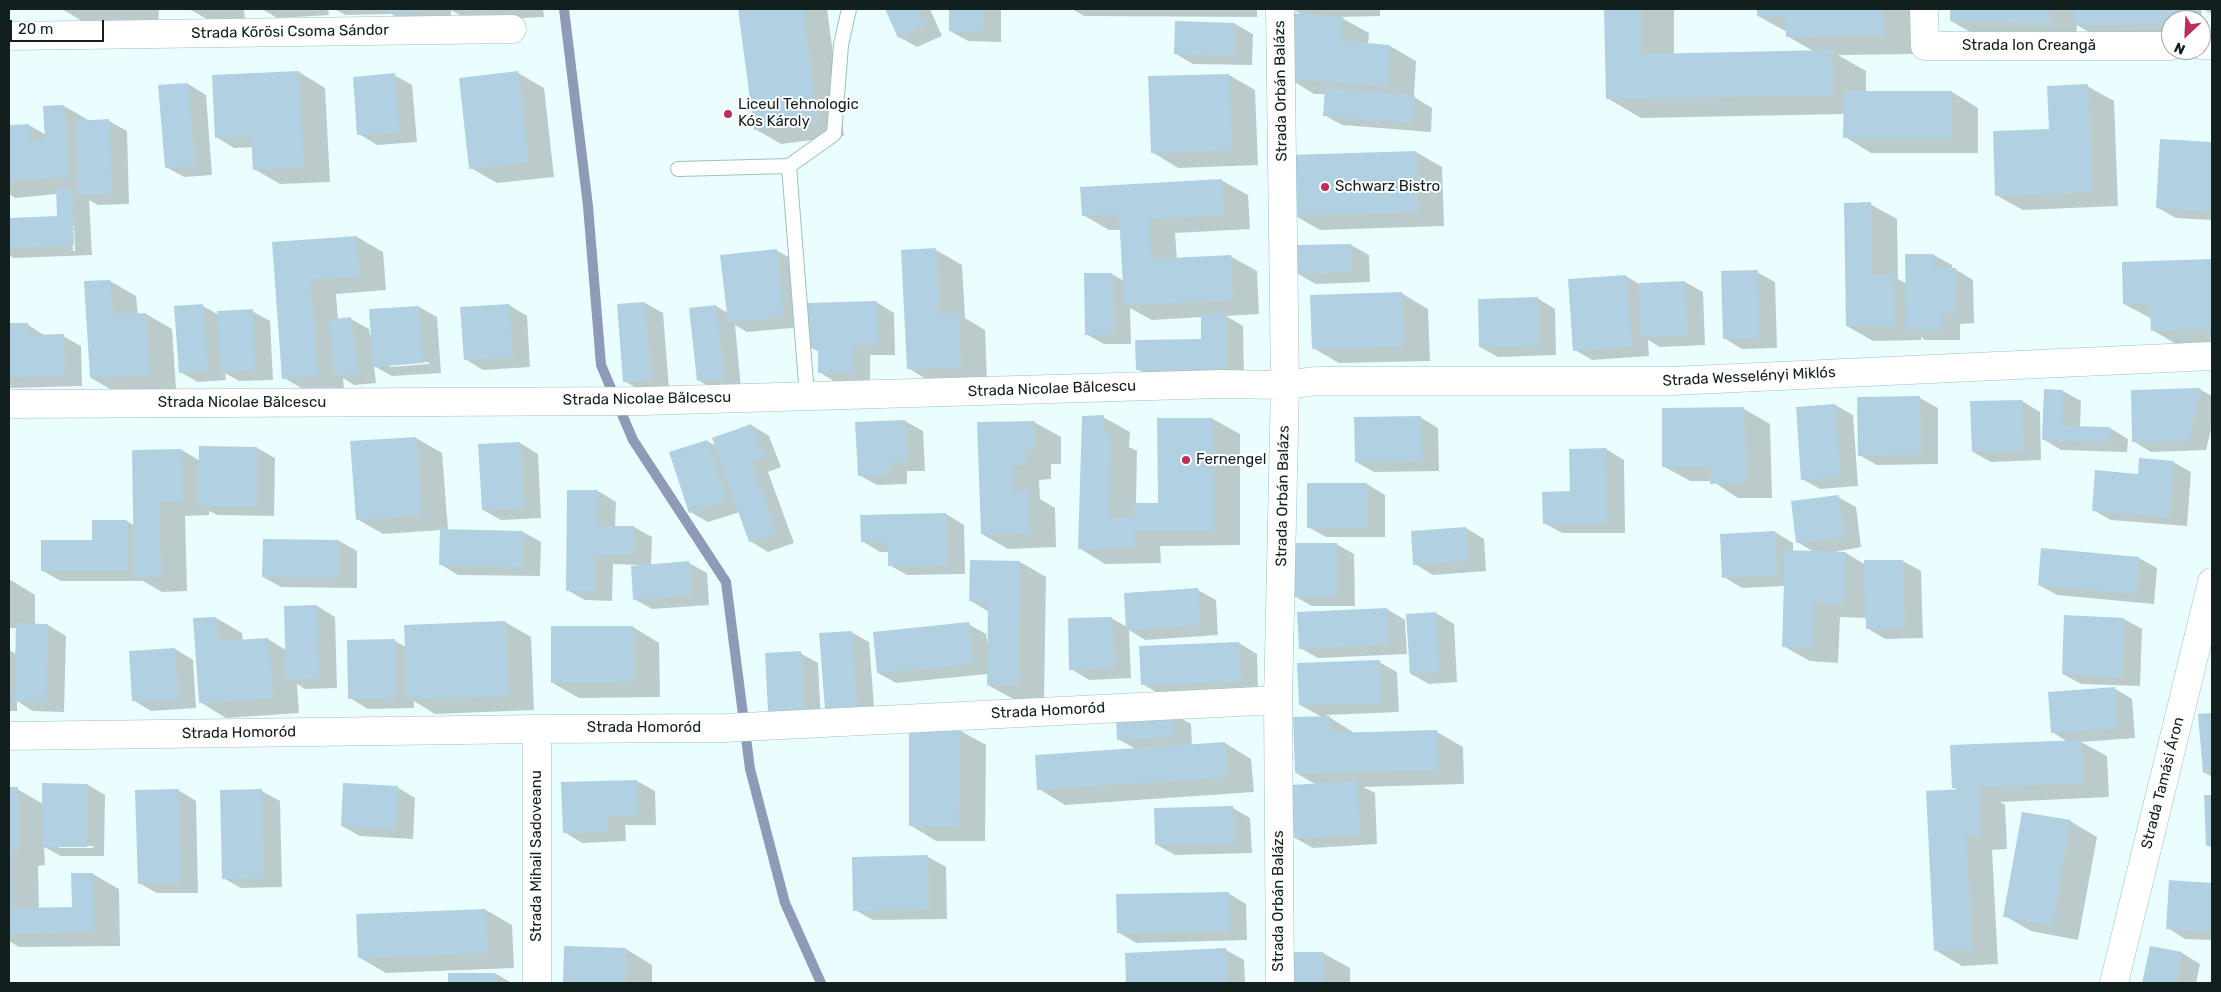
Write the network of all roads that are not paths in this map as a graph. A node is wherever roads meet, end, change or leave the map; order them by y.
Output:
1 (849, 9) edge
2 (1280, 9) edge
3 (1924, 9) edge
4 (512, 28) dead end
5 (9, 36) edge
6 (2161, 46) edge
7 (789, 166) junction
8 (678, 169) dead end
9 (2212, 356) edge
10 (1285, 385) junction
11 (807, 396) junction
12 (9, 404) edge
13 (2212, 582) edge
14 (1278, 700) junction
15 (537, 729) junction
16 (9, 736) edge
17 (538, 983) edge
18 (1280, 983) edge
19 (2114, 983) edge

1 - 7 lane
2 - 10 main road, Strada Orbán Balázs
3 - 6 main road, Strada Ion Creangă
4 - 5 main road, Strada Kőrösi Csoma Sándor
7 - 8 lane
7 - 11 lane
9 - 10 main road, Strada Wesselényi Miklós
10 - 11 main road, Strada Nicolae Bălcescu
10 - 14 main road, Strada Orbán Balázs
11 - 12 main road, Strada Nicolae Bălcescu
13 - 19 main road, Strada Tamási Áron
14 - 15 main road, Strada Homoród
14 - 18 main road, Strada Orbán Balázs
15 - 16 main road, Strada Homoród
15 - 17 main road, Strada Mihail Sadoveanu

